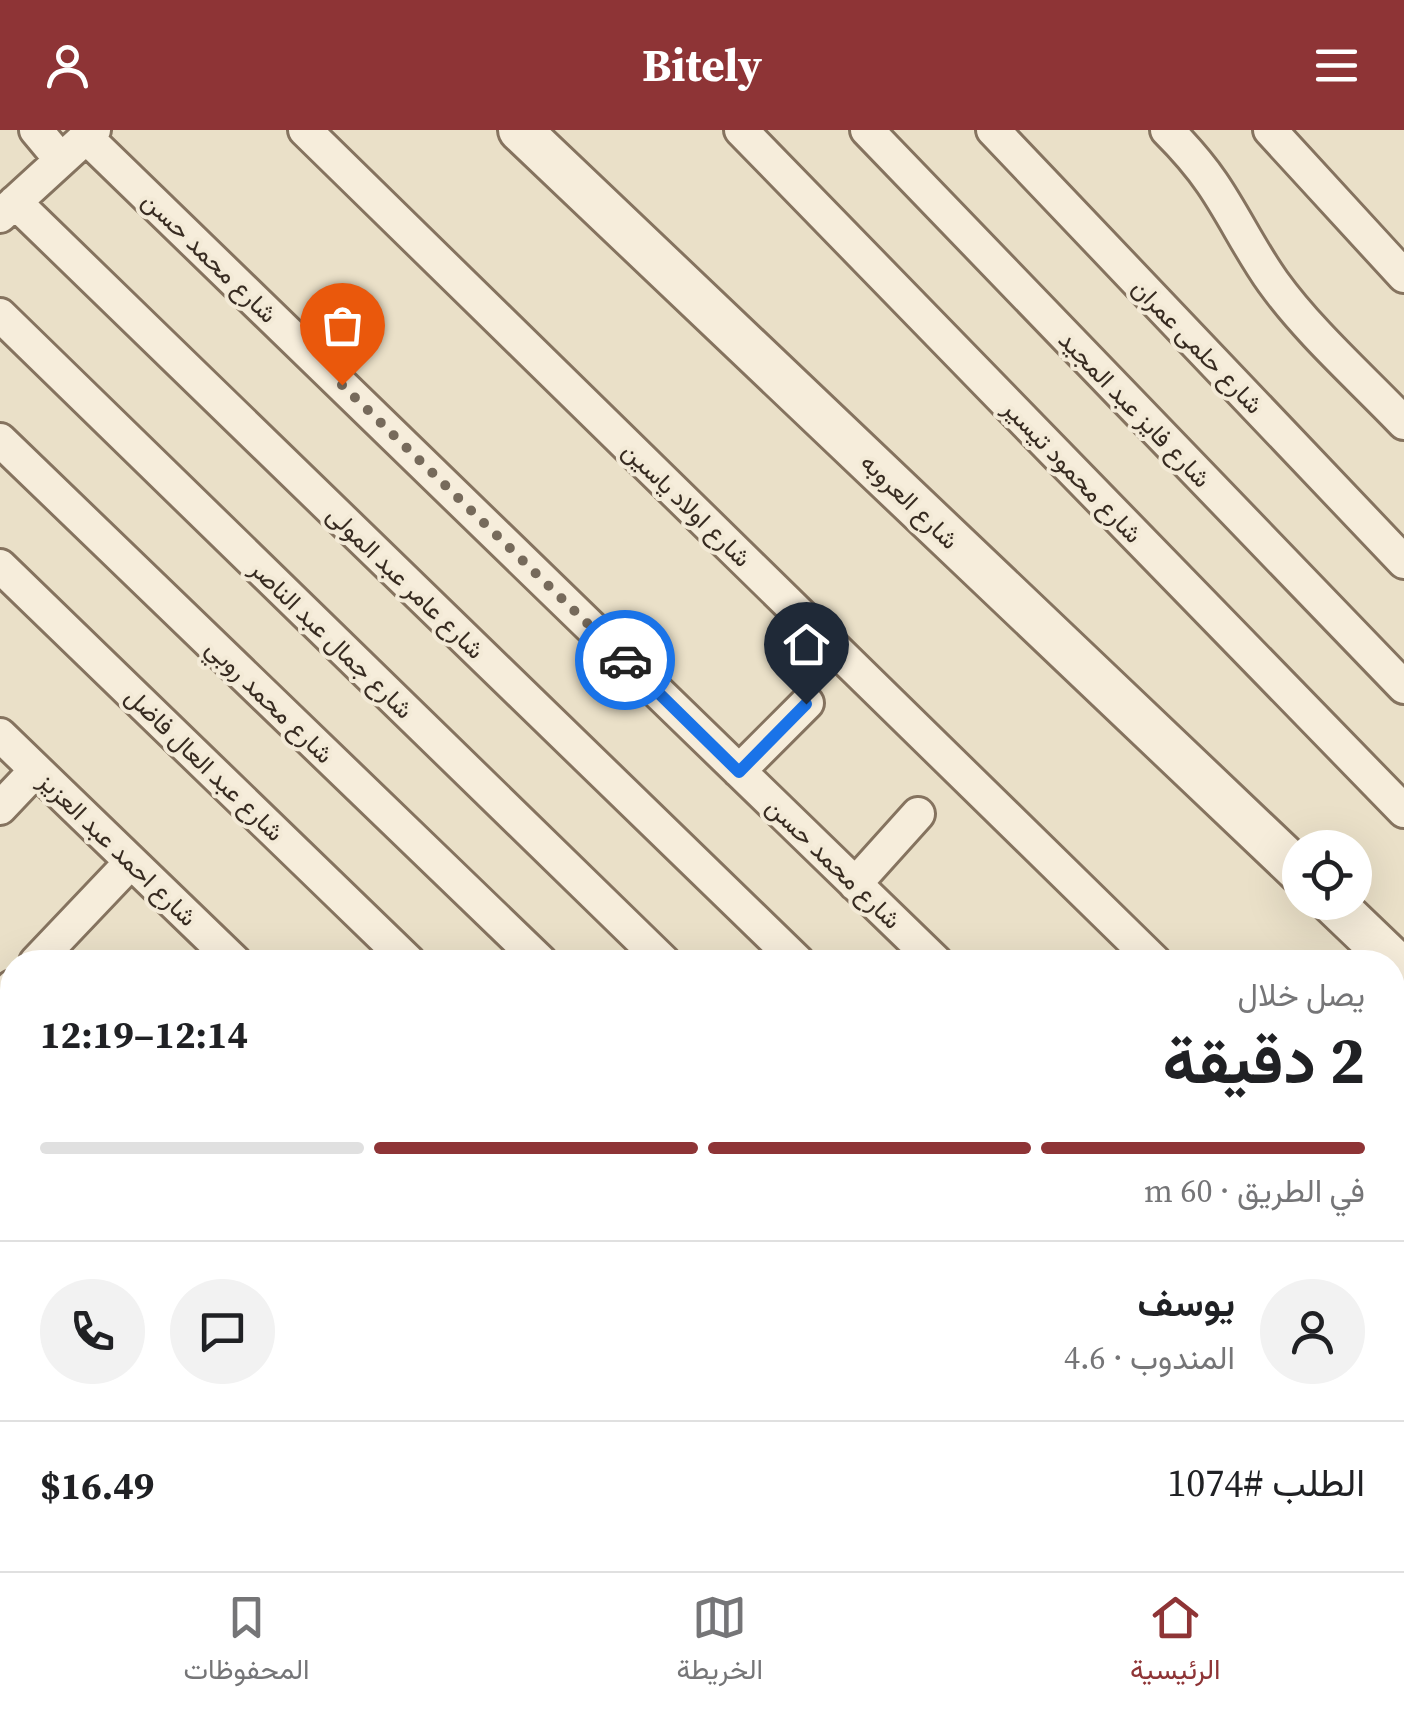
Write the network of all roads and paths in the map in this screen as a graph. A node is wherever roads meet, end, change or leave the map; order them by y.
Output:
1 (36, 130) edge
2 (305, 130) edge
3 (520, 130) edge
4 (741, 130) edge
5 (867, 130) edge
6 (992, 130) edge
7 (1168, 130) edge
8 (1270, 130) edge
9 (90, 133) edge
10 (61, 160) junction
11 (8, 209) edge
12 (1404, 276) edge
13 (0, 314) edge
14 (1404, 423) edge
15 (0, 440) edge
16 (1404, 562) edge
17 (0, 566) edge
18 (1404, 688) edge
19 (806, 704) dead end
20 (0, 735) edge
21 (36, 770) junction
22 (739, 772) junction
23 (0, 808) edge
24 (1404, 811) edge
25 (918, 814) dead end
26 (1282, 855) edge
27 (132, 862) junction
28 (855, 884) junction
29 (1351, 920) edge
30 (48, 950) edge
31 (211, 950) edge
32 (397, 950) edge
33 (528, 950) edge
34 (652, 950) edge
35 (785, 950) edge
36 (924, 950) edge
37 (1143, 950) edge
38 (1381, 950) edge

1 - 10 street
2 - 37 street, شارع اولاد ياسين
3 - 26 street, شارع العروبه
4 - 24 street, شارع محمود تيسير
5 - 18 street, شارع فايز عبد المجيد
6 - 16 street, شارع حلمى عمران
7 - 14 street
8 - 12 street
9 - 10 street
9 - 22 street, شارع محمد حسن
10 - 11 street
11 - 35 street, شارع عامر عبد المولى
13 - 34 street, شارع جمال عبد الناصر
15 - 33 street, شارع محمد روبي
17 - 32 street, شارع عبد العال فاضل
19 - 22 street
20 - 21 street, شارع احمد عبد العزيز
21 - 23 street
21 - 27 street, شارع احمد عبد العزيز
22 - 28 street, شارع محمد حسن
25 - 28 street
27 - 30 street
27 - 31 street, شارع احمد عبد العزيز
28 - 36 street, شارع محمد حسن
29 - 38 street

